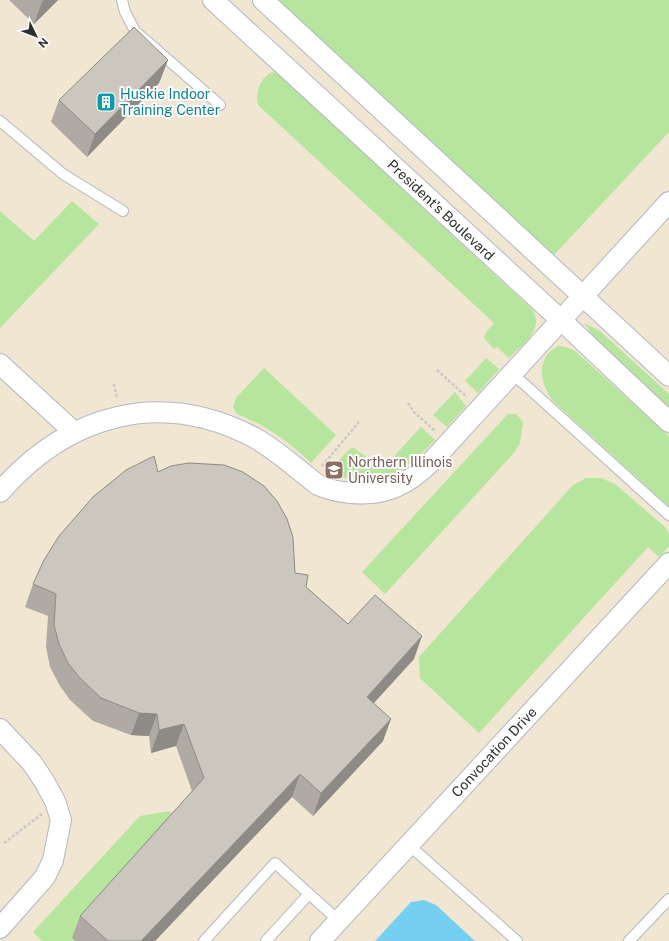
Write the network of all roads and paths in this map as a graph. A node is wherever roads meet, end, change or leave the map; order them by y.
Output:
1 (122, 0) edge
2 (213, 0) edge
3 (263, 0) edge
4 (220, 105) dead end
5 (0, 121) edge
6 (669, 202) edge
7 (123, 211) dead end
8 (583, 296) junction
9 (562, 321) junction
10 (0, 364) edge
11 (438, 370) dead end
12 (513, 374) junction
13 (669, 376) edge
14 (114, 384) dead end
15 (469, 399) dead end
16 (408, 403) dead end
17 (118, 404) dead end
18 (359, 422) dead end
19 (669, 422) edge
20 (74, 432) junction
21 (438, 434) dead end
22 (321, 468) dead end
23 (0, 492) edge
24 (669, 515) edge
25 (669, 563) edge
26 (0, 729) edge
27 (45, 812) dead end
28 (4, 843) dead end
29 (409, 845) junction
30 (309, 894) junction
31 (669, 899) edge
32 (339, 920) junction
33 (0, 928) edge
34 (204, 941) edge
35 (266, 941) edge
36 (320, 941) edge
37 (517, 941) edge
38 (629, 941) edge

1 - 4 lane
2 - 9 street, President's Boulevard
3 - 8 street
5 - 7 lane
6 - 8 street
8 - 9 street
8 - 13 street
9 - 12 street
9 - 19 street, President's Boulevard
10 - 20 street
11 - 15 path
12 - 20 street
12 - 24 lane
14 - 17 path
16 - 21 path
18 - 22 path
20 - 23 street
25 - 29 street, Convocation Drive
26 - 33 street
27 - 28 path
29 - 32 street, Convocation Drive
29 - 37 lane
30 - 32 lane
30 - 34 lane
30 - 35 lane
31 - 38 lane
32 - 36 street, Convocation Drive

